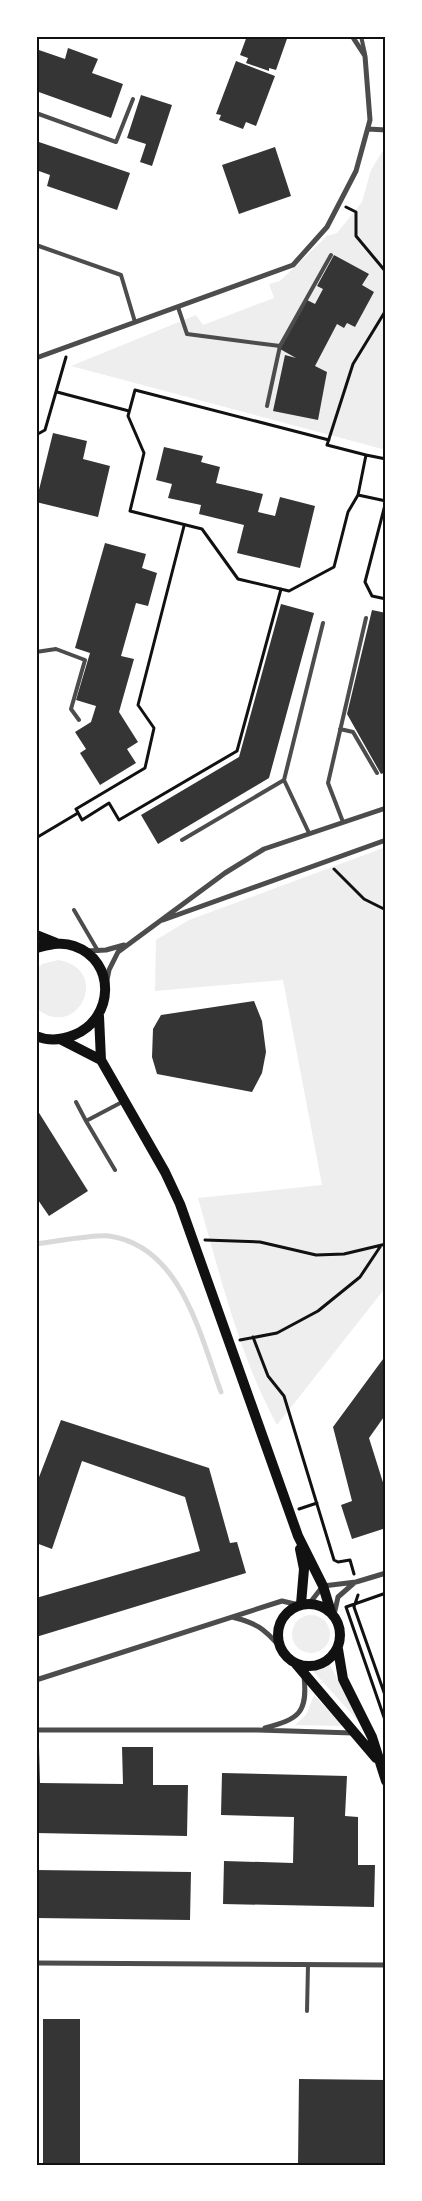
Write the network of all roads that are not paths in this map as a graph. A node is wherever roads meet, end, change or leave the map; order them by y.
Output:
1 (352, 36) edge
2 (362, 36) edge
3 (365, 56) junction
4 (133, 99) dead end
5 (36, 113) edge
6 (368, 128) junction
7 (386, 130) edge
8 (36, 245) edge
9 (331, 255) dead end
10 (178, 307) junction
11 (136, 322) junction
12 (280, 346) junction
13 (36, 358) edge
14 (267, 406) dead end
15 (366, 618) dead end
16 (323, 623) dead end
17 (36, 652) edge
18 (79, 720) dead end
19 (340, 729) junction
20 (378, 773) dead end
21 (284, 780) junction
22 (386, 808) edge
23 (343, 822) junction
24 (308, 833) junction
25 (182, 840) dead end
26 (386, 840) edge
27 (74, 910) dead end
28 (155, 923) junction
29 (36, 935) edge
30 (57, 943) junction
31 (129, 943) junction
32 (36, 948) edge
33 (98, 950) junction
34 (84, 951) junction
35 (106, 988) junction
36 (99, 1016) junction
37 (36, 1036) edge
38 (60, 1039) junction
39 (100, 1060) junction
40 (124, 1101) junction
41 (76, 1102) dead end
42 (86, 1121) junction
43 (114, 1170) dead end
44 (298, 1536) junction
45 (386, 1573) edge
46 (356, 1582) junction
47 (322, 1586) junction
48 (303, 1604) junction
49 (332, 1614) junction
50 (231, 1616) junction
51 (280, 1647) junction
52 (338, 1649) junction
53 (296, 1664) junction
54 (304, 1673) junction
55 (36, 1680) edge
56 (36, 1730) edge
57 (258, 1730) junction
58 (356, 1734) junction
59 (379, 1762) junction
60 (386, 1781) edge
61 (36, 1964) edge
62 (308, 1965) junction
63 (386, 1965) edge
64 (307, 2011) dead end

1 - 3 street
2 - 3 lane
3 - 6 street
4 - 5 lane
6 - 7 street
6 - 10 street
8 - 11 lane
9 - 12 lane
10 - 11 street
10 - 12 lane
11 - 13 street
12 - 14 lane
15 - 19 lane
16 - 21 lane
17 - 18 lane
19 - 20 lane
19 - 23 lane
21 - 24 lane
21 - 25 lane
22 - 23 street
23 - 24 street
24 - 28 street
26 - 28 street
27 - 33 lane
28 - 31 street
29 - 30 main road
30 - 32 main road
30 - 34 main road
31 - 33 street
31 - 35 street
33 - 34 street
34 - 35 main road
35 - 36 main road
36 - 38 main road
36 - 39 main road
37 - 38 main road
38 - 39 main road
39 - 40 main road
40 - 42 lane
40 - 44 main road
41 - 42 lane
42 - 43 lane
44 - 47 main road
44 - 48 main road
45 - 46 street
46 - 47 street
46 - 49 street
47 - 48 street
47 - 49 main road
48 - 49 main road
48 - 50 street
48 - 51 main road
49 - 52 main road
50 - 51 street
50 - 55 street
51 - 53 main road
52 - 53 main road
52 - 59 main road
53 - 54 main road
54 - 57 street
54 - 58 main road
56 - 57 street
57 - 58 street
58 - 59 main road
59 - 60 main road
61 - 62 street
62 - 63 street
62 - 64 lane

